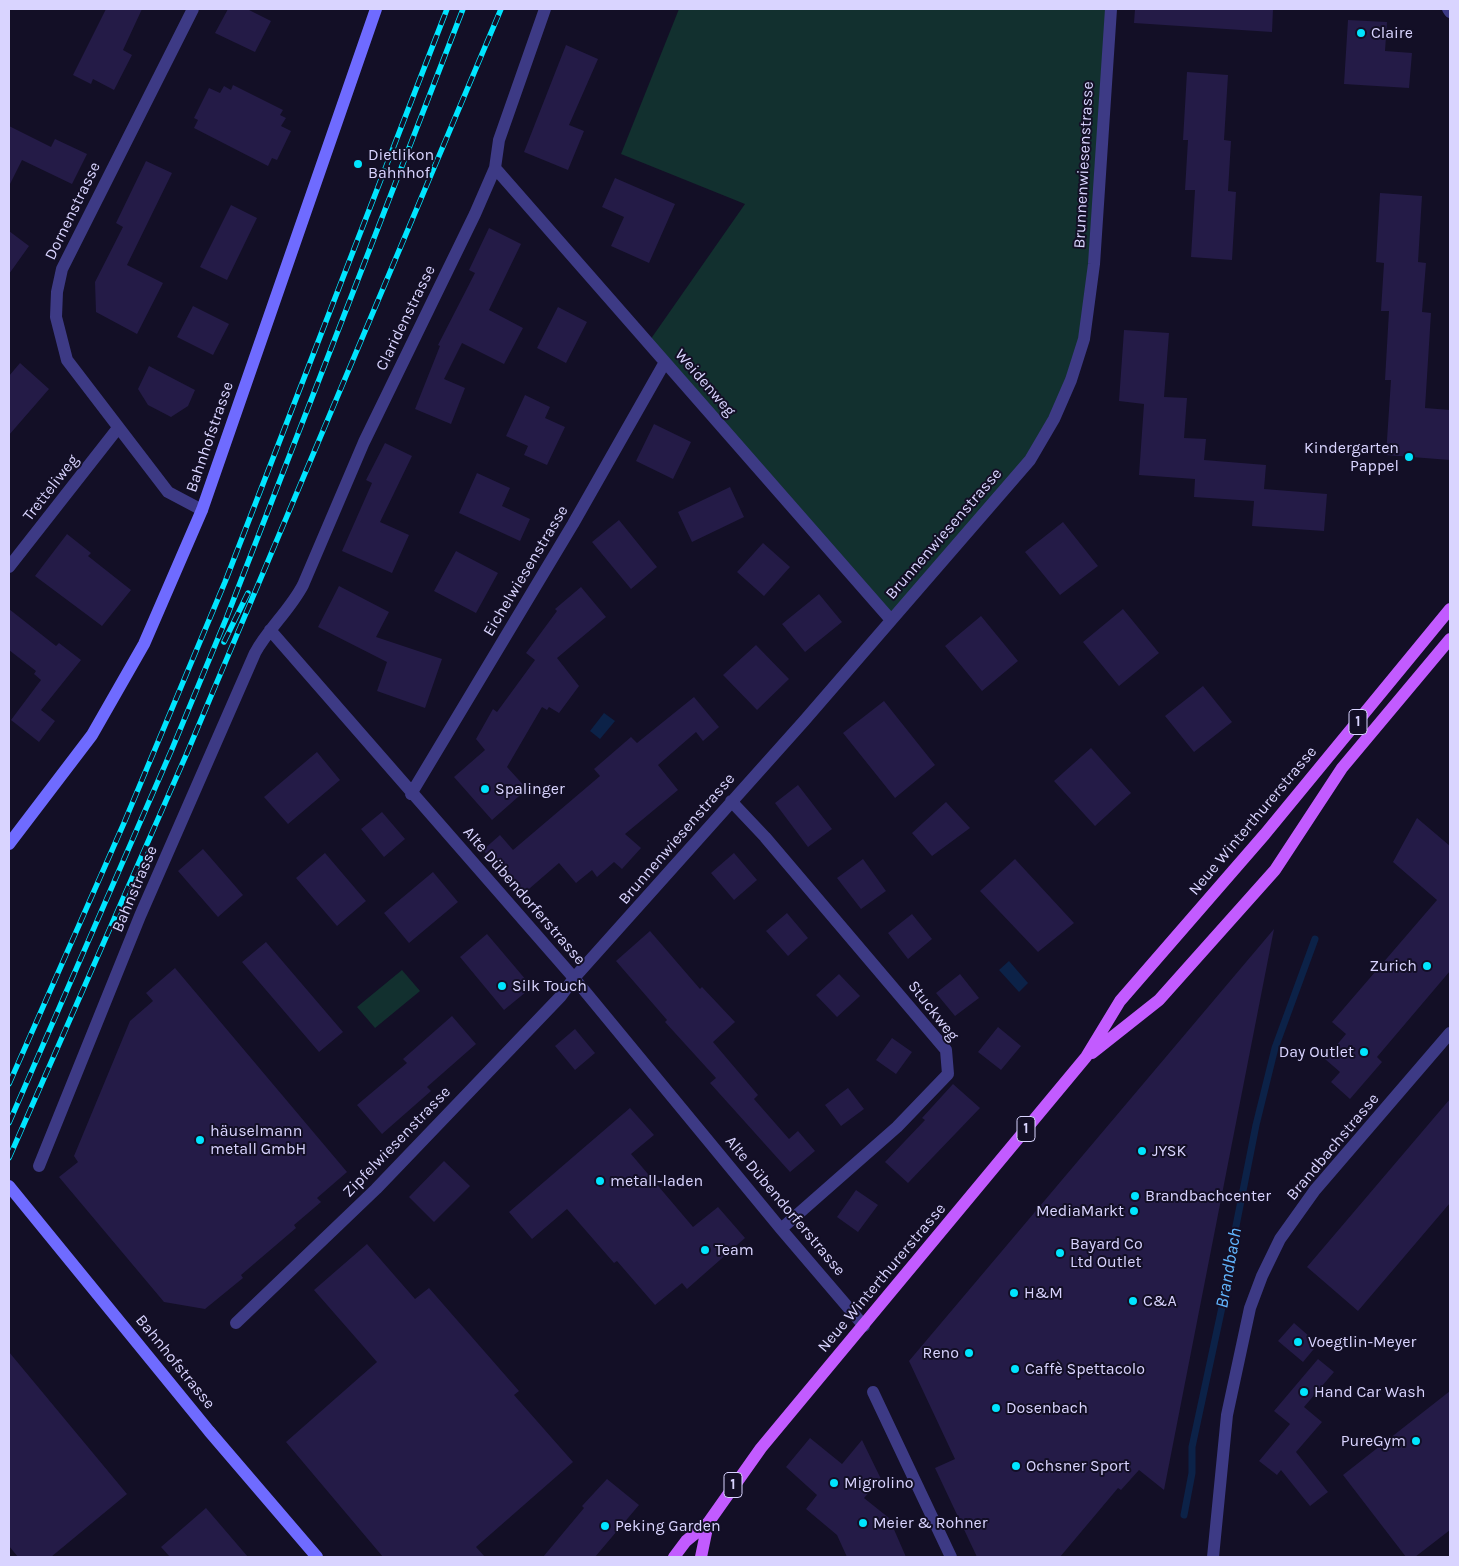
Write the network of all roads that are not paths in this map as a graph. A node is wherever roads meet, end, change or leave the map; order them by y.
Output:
1 (193, 9) edge
2 (376, 9) edge
3 (545, 9) edge
4 (1111, 9) edge
5 (1448, 9) edge
6 (1450, 12) edge
7 (495, 168) junction
8 (664, 362) junction
9 (118, 428) junction
10 (202, 510) junction
11 (9, 567) edge
12 (1450, 609) edge
13 (891, 620) junction
14 (270, 630) junction
15 (1450, 639) edge
16 (411, 794) junction
17 (731, 801) junction
18 (9, 844) edge
19 (574, 978) junction
20 (1450, 1033) edge
21 (1086, 1057) junction
22 (39, 1166) dead end
23 (9, 1186) edge
24 (781, 1229) junction
25 (236, 1323) dead end
26 (864, 1326) junction
27 (873, 1392) dead end
28 (708, 1523) junction
29 (317, 1557) edge
30 (674, 1557) edge
31 (701, 1557) edge
32 (951, 1557) edge
33 (1213, 1557) edge

1 - 9 street, Dornenstrasse
2 - 10 street, Bahnhofstrasse
3 - 7 street, Claridenstrasse
4 - 13 street, Brunnenwiesenstrasse
5 - 6 street
7 - 8 street, Weidenweg
7 - 14 street, Claridenstrasse
8 - 13 street, Weidenweg
8 - 16 street, Eichelwiesenstrasse
9 - 10 street, Dornenstrasse
9 - 11 street, Tretteliweg
10 - 18 street, Bahnhofstrasse
12 - 21 main road, Neue Winterthurerstrasse / 1
13 - 17 street, Brunnenwiesenstrasse
14 - 16 street, Alte Dübendorferstrasse
14 - 22 street, Bahnstrasse
15 - 21 main road, Neue Winterthurerstrasse / 1
16 - 19 street, Alte Dübendorferstrasse
17 - 19 street, Brunnenwiesenstrasse
17 - 24 street, Stuckweg
19 - 24 street, Alte Dübendorferstrasse
19 - 25 street, Zipfelwiesenstrasse
20 - 33 street, Brandbachstrasse
21 - 26 main road, Neue Winterthurerstrasse / 1
23 - 29 street, Bahnhofstrasse
24 - 26 street, Alte Dübendorferstrasse
26 - 28 main road, Neue Winterthurerstrasse / 1
27 - 32 street
28 - 30 main road, Neue Winterthurerstrasse / 1
28 - 31 main road, Neue Winterthurerstrasse / 1

